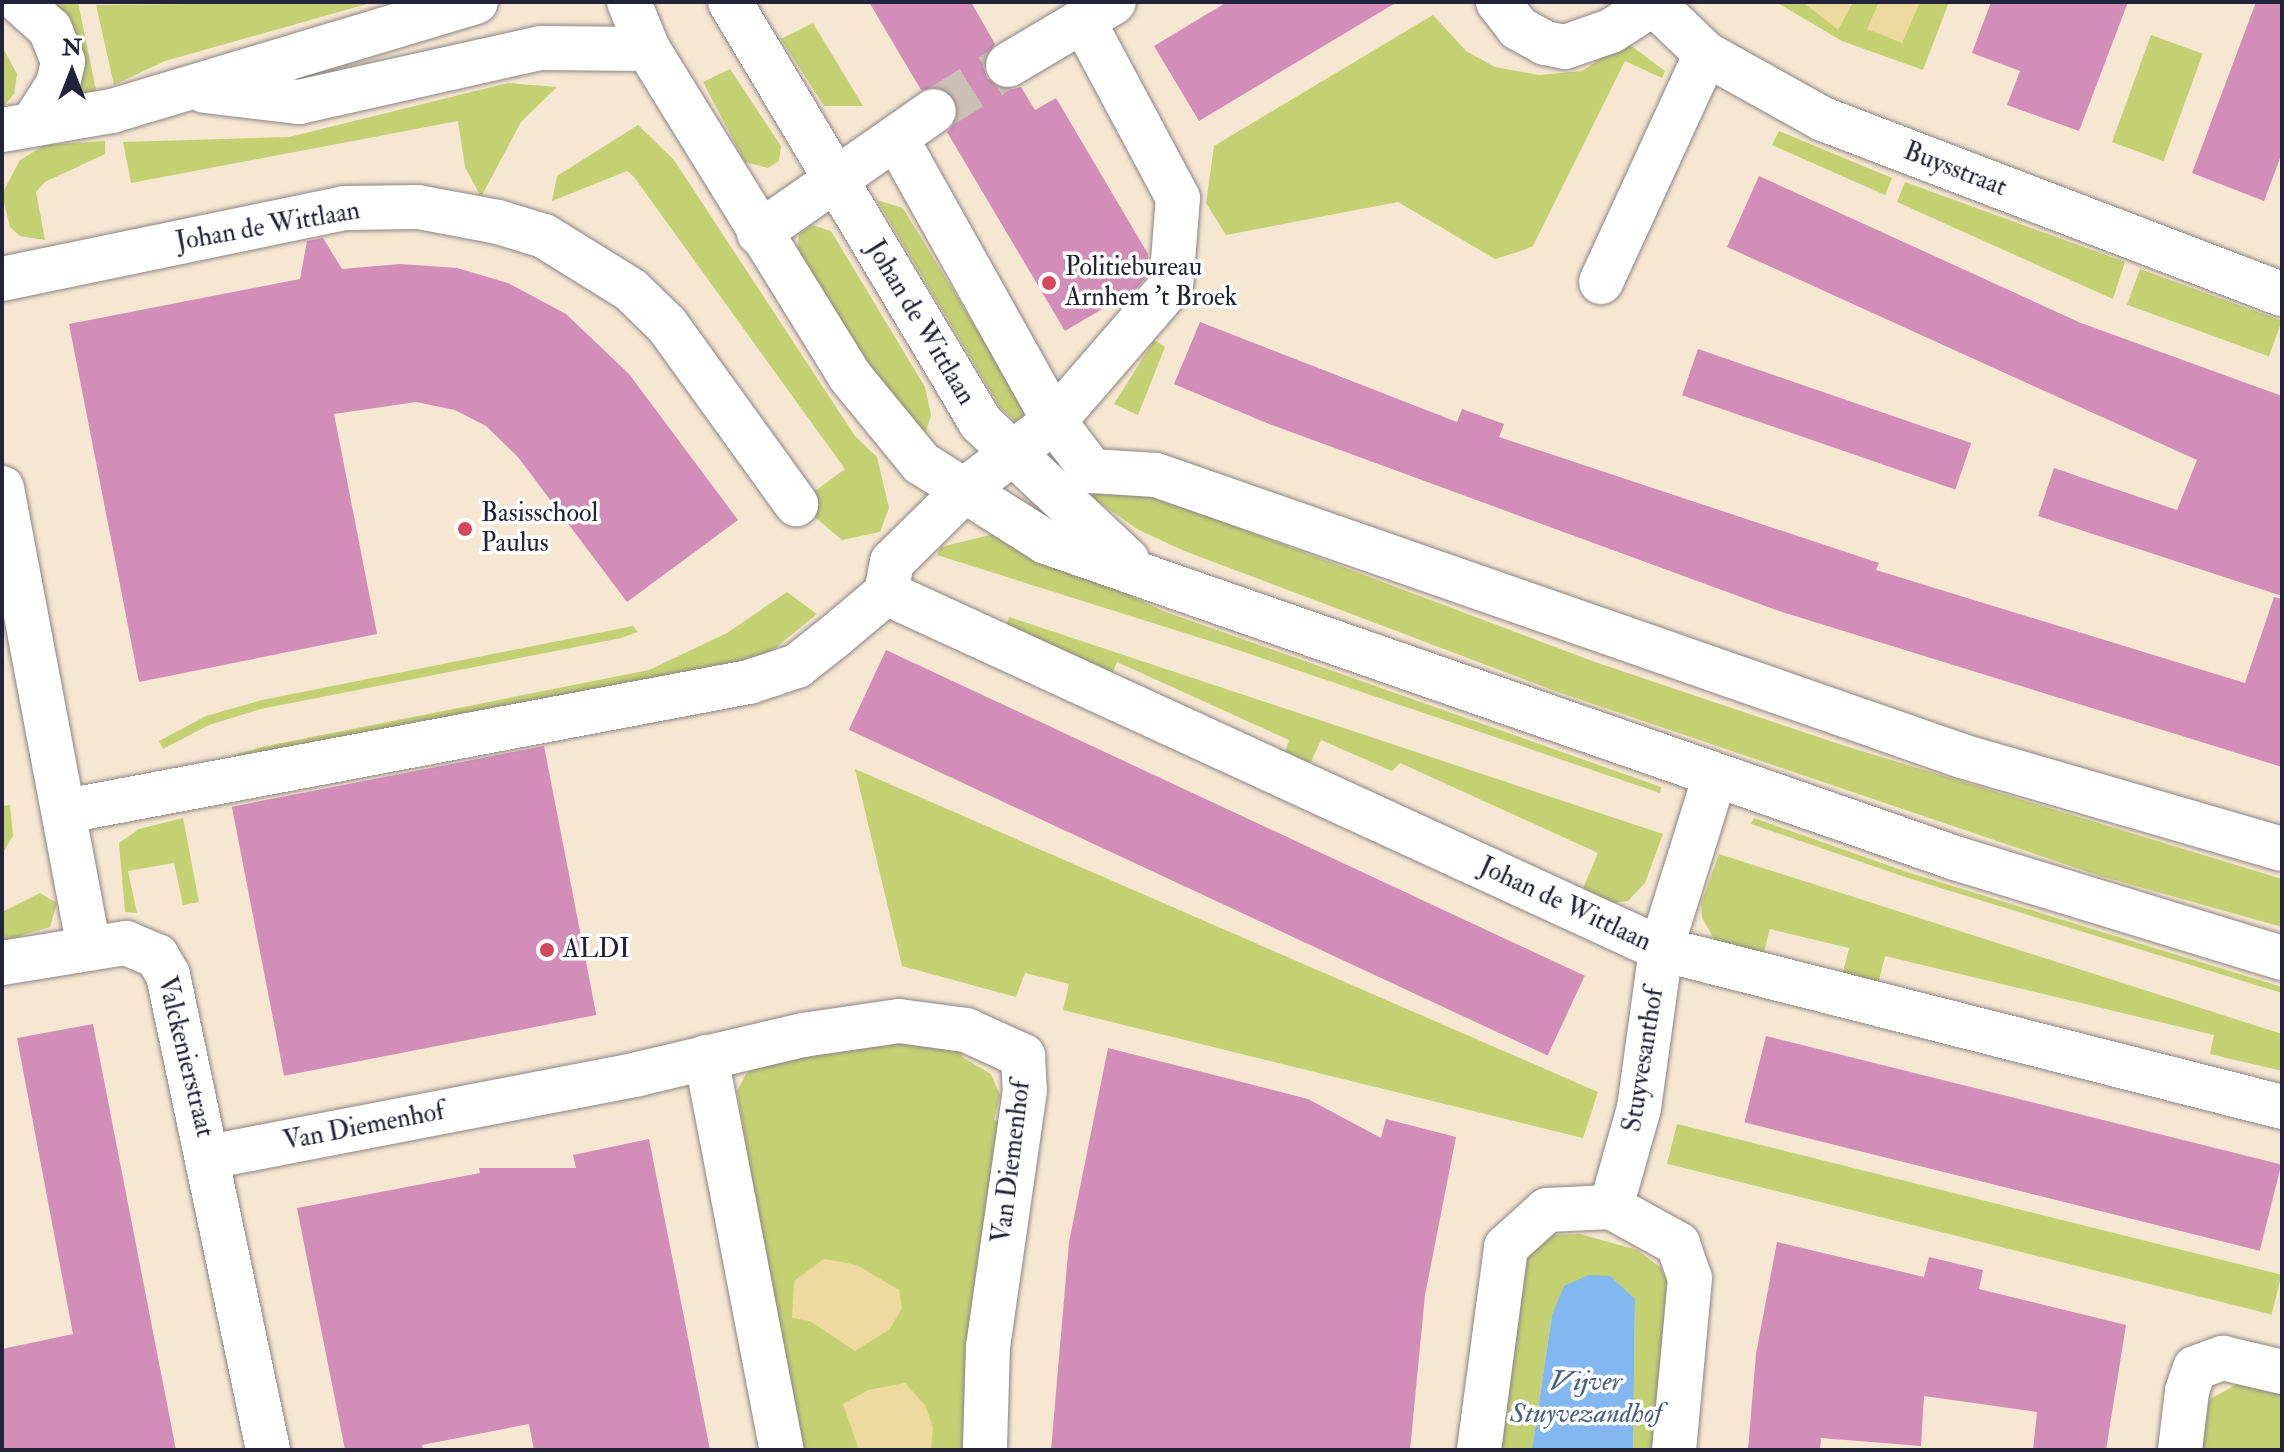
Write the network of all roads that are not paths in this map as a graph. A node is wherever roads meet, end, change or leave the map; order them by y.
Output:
1 (20, 2) edge
2 (476, 2) edge
3 (629, 2) edge
4 (730, 2) edge
5 (1498, 2) edge
6 (1654, 3) edge
7 (1098, 11) edge
8 (648, 49) junction
9 (1706, 54) junction
10 (1008, 65) tunnel mouth
11 (187, 89) junction
12 (934, 111) tunnel mouth
13 (18, 126) edge
14 (896, 138) junction
15 (834, 184) junction
16 (759, 233) junction
17 (2, 279) edge
18 (1601, 282) dead end
19 (2282, 294) edge
20 (1054, 421) junction
21 (1011, 457) junction
22 (2, 488) edge
23 (967, 488) junction
24 (796, 504) dead end
25 (1141, 571) junction
26 (886, 593) junction
27 (1715, 776) junction
28 (66, 811) junction
29 (2282, 849) edge
30 (89, 947) junction
31 (1661, 949) junction
32 (2282, 958) edge
33 (2, 963) edge
34 (706, 1057) junction
35 (2282, 1107) edge
36 (209, 1157) junction
37 (1611, 1207) junction
38 (2282, 1372) edge
39 (268, 1450) edge
40 (782, 1450) edge
41 (985, 1450) edge
42 (1479, 1450) edge
43 (1674, 1450) edge
44 (2180, 1450) edge

1 - 13 street
2 - 11 street
3 - 8 street, Johan de Wittlaan
4 - 15 street, Johan de Wittlaan
5 - 6 street
6 - 9 street, Buysstraat
7 - 10 street
7 - 20 street
8 - 11 street
8 - 16 street, Johan de Wittlaan
9 - 18 street
9 - 19 street, Buysstraat
11 - 13 street
12 - 14 street
14 - 15 street
14 - 20 street
15 - 16 street
15 - 21 street, Johan de Wittlaan
16 - 23 street, Johan de Wittlaan
17 - 24 street, Johan de Wittlaan
20 - 21 street
20 - 29 street
21 - 23 street
21 - 25 street, Johan de Wittlaan
22 - 28 street
23 - 25 street, Johan de Wittlaan
23 - 26 street
25 - 27 street, Johan de Wittlaan
26 - 28 street
26 - 31 street, Johan de Wittlaan
27 - 31 street, Stuyvesanthof
27 - 32 street, Johan de Wittlaan
28 - 30 street
30 - 33 street, Valckenierstraat
30 - 36 street, Valckenierstraat
31 - 35 street, Johan de Wittlaan
31 - 37 street, Stuyvesanthof
34 - 36 street, Van Diemenhof
34 - 40 street
34 - 41 street, Van Diemenhof
36 - 39 street, Valckenierstraat
37 - 42 street
37 - 43 street
38 - 44 street

